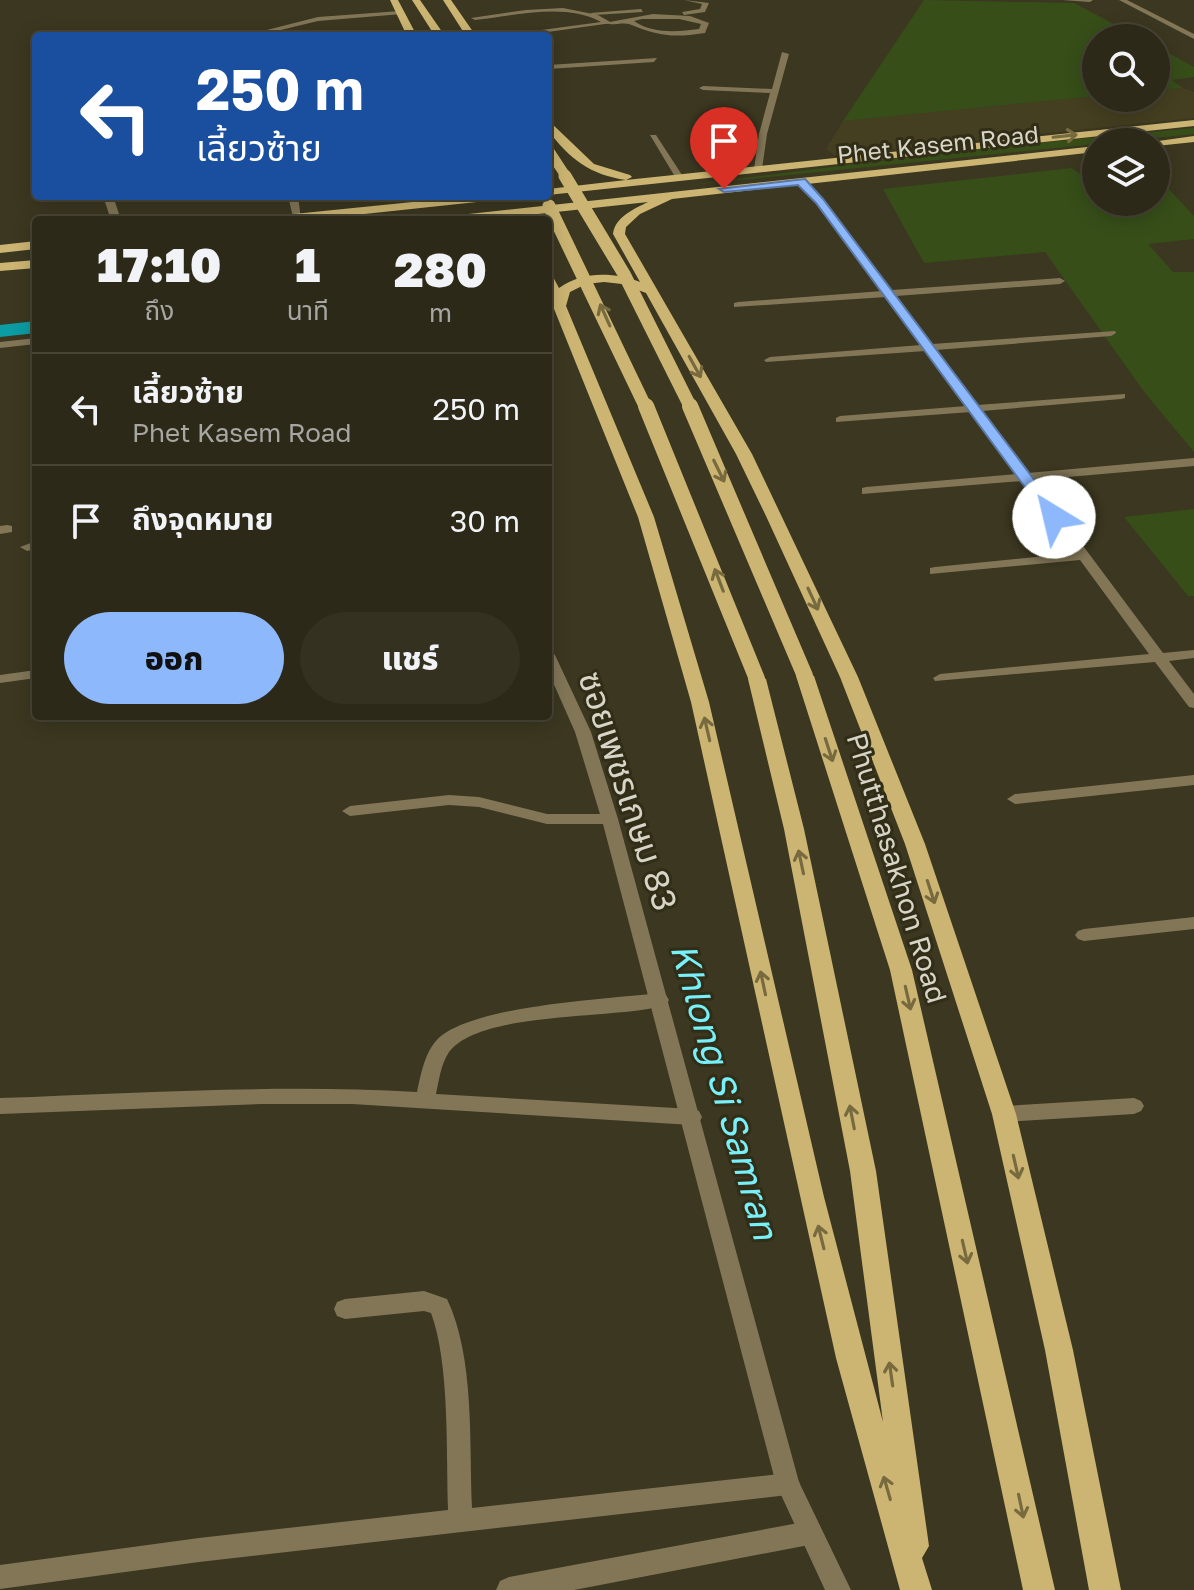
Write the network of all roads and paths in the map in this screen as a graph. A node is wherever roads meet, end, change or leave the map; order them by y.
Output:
1 (394, 0) edge
2 (416, 0) edge
3 (447, 0) edge
4 (687, 0) edge
5 (1065, 0) edge
6 (1090, 0) edge
7 (1122, 0) edge
8 (637, 1) edge
9 (631, 9) junction
10 (400, 13) junction
11 (594, 13) junction
12 (474, 17) dead end
13 (629, 21) junction
14 (608, 23) junction
15 (263, 32) edge
16 (410, 32) edge
17 (437, 32) edge
18 (468, 32) edge
19 (534, 32) edge
20 (1194, 37) edge
21 (785, 54) dead end
22 (654, 60) dead end
23 (552, 67) edge
24 (703, 88) dead end
25 (774, 91) junction
26 (1194, 123) edge
27 (552, 129) edge
28 (653, 137) dead end
29 (1194, 139) edge
30 (561, 141) junction
31 (1170, 142) edge
32 (552, 148) edge
33 (1082, 151) edge
34 (552, 157) edge
35 (758, 169) junction
36 (680, 178) junction
37 (666, 179) junction
38 (801, 182) junction
39 (673, 194) junction
40 (552, 197) edge
41 (444, 200) edge
42 (466, 200) edge
43 (548, 200) edge
44 (426, 204) junction
45 (308, 216) edge
46 (484, 216) edge
47 (32, 245) edge
48 (0, 249) edge
49 (32, 264) edge
50 (0, 267) edge
51 (1060, 281) dead end
52 (552, 287) edge
53 (887, 294) junction
54 (657, 299) junction
55 (560, 305) junction
56 (738, 305) dead end
57 (1111, 333) dead end
58 (32, 341) edge
59 (0, 345) edge
60 (927, 348) junction
61 (770, 360) dead end
62 (1121, 396) dead end
63 (972, 408) junction
64 (840, 420) dead end
65 (1194, 462) edge
66 (1025, 477) junction
67 (866, 491) dead end
68 (1083, 556) junction
69 (935, 571) dead end
70 (1194, 654) edge
71 (1160, 657) junction
72 (552, 664) edge
73 (32, 675) edge
74 (940, 678) dead end
75 (0, 679) edge
76 (1194, 704) edge
77 (1194, 780) edge
78 (1015, 799) dead end
79 (350, 811) dead end
80 (610, 819) junction
81 (1194, 923) edge
82 (1084, 935) dead end
83 (660, 1000) junction
84 (425, 1098) junction
85 (0, 1106) edge
86 (1134, 1106) dead end
87 (1004, 1114) junction
88 (692, 1117) junction
89 (345, 1309) dead end
90 (788, 1484) junction
91 (460, 1520) junction
92 (809, 1533) junction
93 (0, 1577) edge
94 (509, 1590) edge
95 (838, 1590) edge
96 (918, 1590) edge
97 (1039, 1590) edge
98 (1105, 1590) edge

1 - 10 main road
2 - 17 main road
3 - 18 main road
4 - 9 street
5 - 6 street
7 - 20 street
8 - 9 street
9 - 11 street
10 - 15 street
10 - 16 main road
11 - 12 street
11 - 14 street
13 - 13 street
13 - 14 street
14 - 19 street
21 - 25 street
22 - 23 street
24 - 25 street
25 - 35 street
35 -> 26 main road, Phet Kasem Road
27 - 30 main road
28 - 36 street
29 - 31 main road
30 - 32 main road
30 - 37 main road
33 - 38 main road, Phet Kasem Road
34 -> 97 main road, Phutthasakhon Road, bridge
35 - 36 main road, Phet Kasem Road
36 - 37 main road, Phet Kasem Road
37 - 40 main road, Phet Kasem Road
38 - 39 main road, Phet Kasem Road
38 - 53 street
39 - 46 main road, Phet Kasem Road
39 - 54 main road
41 - 44 main road
42 - 44 main road
96 -> 43 main road, bridge
44 - 45 main road
47 - 48 main road
49 - 50 main road
51 - 53 street
52 - 55 main road
53 - 56 street
53 - 60 street
54 - 55 main road
54 -> 87 main road
96 -> 55 main road
57 - 60 street
58 - 59 street
60 - 61 street
60 - 63 street
62 - 63 street
63 - 64 street
63 - 66 street
65 - 66 street
66 - 67 street
66 - 68 street
68 - 69 street
68 - 71 street
70 - 71 street
71 - 74 street
71 - 76 street
72 - 80 street, ซอยเพชรเกษม 83
73 - 75 street
77 - 78 street
79 - 80 street
80 - 83 street, ซอยเพชรเกษม 83
81 - 82 street
83 - 84 street
83 - 88 street, ซอยเพชรเกษม 83
84 - 85 street
84 - 88 street
86 - 87 street
87 -> 98 main road
88 - 90 street, ซอยเพชรเกษม 83
89 - 91 street
90 - 91 street
90 - 92 street, ซอยเพชรเกษม 83
91 - 93 street
92 - 94 street
92 - 95 street, ซอยเพชรเกษม 83

